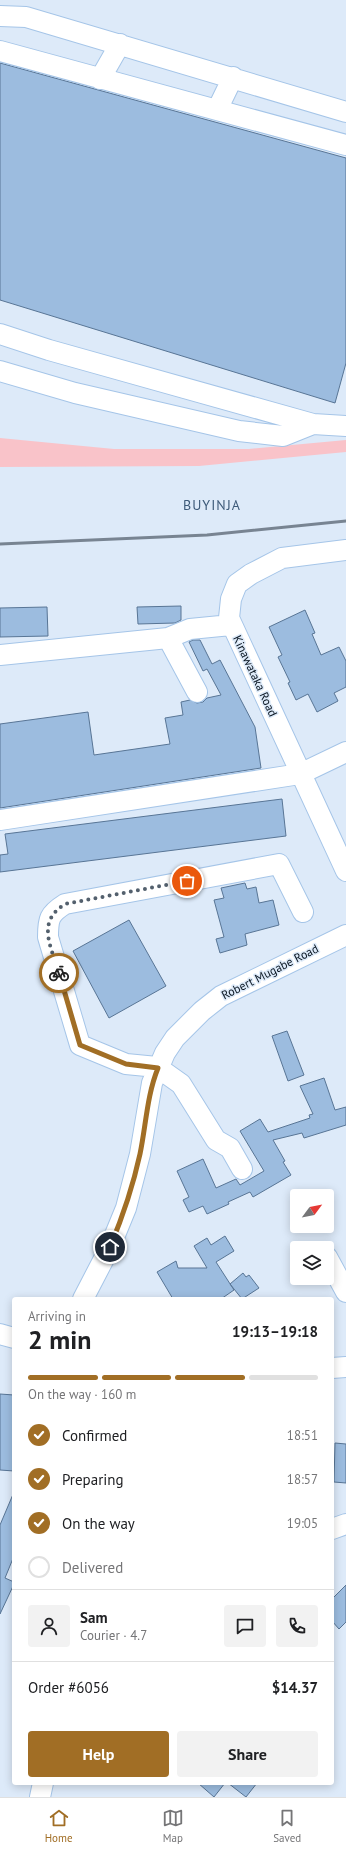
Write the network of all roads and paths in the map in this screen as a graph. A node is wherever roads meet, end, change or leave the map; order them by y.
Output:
1 (0, 16) edge
2 (120, 44) junction
3 (0, 51) edge
4 (233, 77) junction
5 (100, 79) junction
6 (217, 110) junction
7 (346, 112) edge
8 (325, 140) junction
9 (346, 145) edge
10 (0, 334) edge
11 (0, 371) edge
12 (313, 424) junction
13 (346, 426) edge
14 (346, 550) edge
15 (231, 625) junction
16 (168, 638) junction
17 (0, 656) edge
18 (197, 692) dead end
19 (346, 752) edge
20 (300, 774) junction
21 (0, 820) edge
22 (346, 871) edge
23 (303, 912) dead end
24 (346, 935) edge
25 (158, 1068) junction
26 (242, 1169) dead end
27 (334, 1270) edge
28 (346, 1292) edge
29 (84, 1297) edge
30 (0, 1334) edge
31 (12, 1337) edge
32 (346, 1367) edge
33 (334, 1368) edge
34 (346, 1524) edge
35 (334, 1528) edge
36 (43, 1785) edge
37 (40, 1797) edge

1 - 2 street
2 - 4 street
2 - 5 street
3 - 5 street
4 - 6 street
4 - 7 street
5 - 6 street
6 - 8 street
7 - 8 street
8 - 9 street
10 - 12 street
11 - 12 street
12 - 13 street
14 - 15 street, Kinawataka Road
15 - 16 street
15 - 20 street, Kinawataka Road
16 - 17 street
16 - 18 street
19 - 20 street
20 - 21 street
20 - 22 street, Kinawataka Road
23 - 25 street
24 - 25 street, Robert Mugabe Road
25 - 26 street
25 - 29 street, Robert Mugabe Road
27 - 28 street
30 - 31 street
32 - 33 street
34 - 35 street
36 - 37 street

